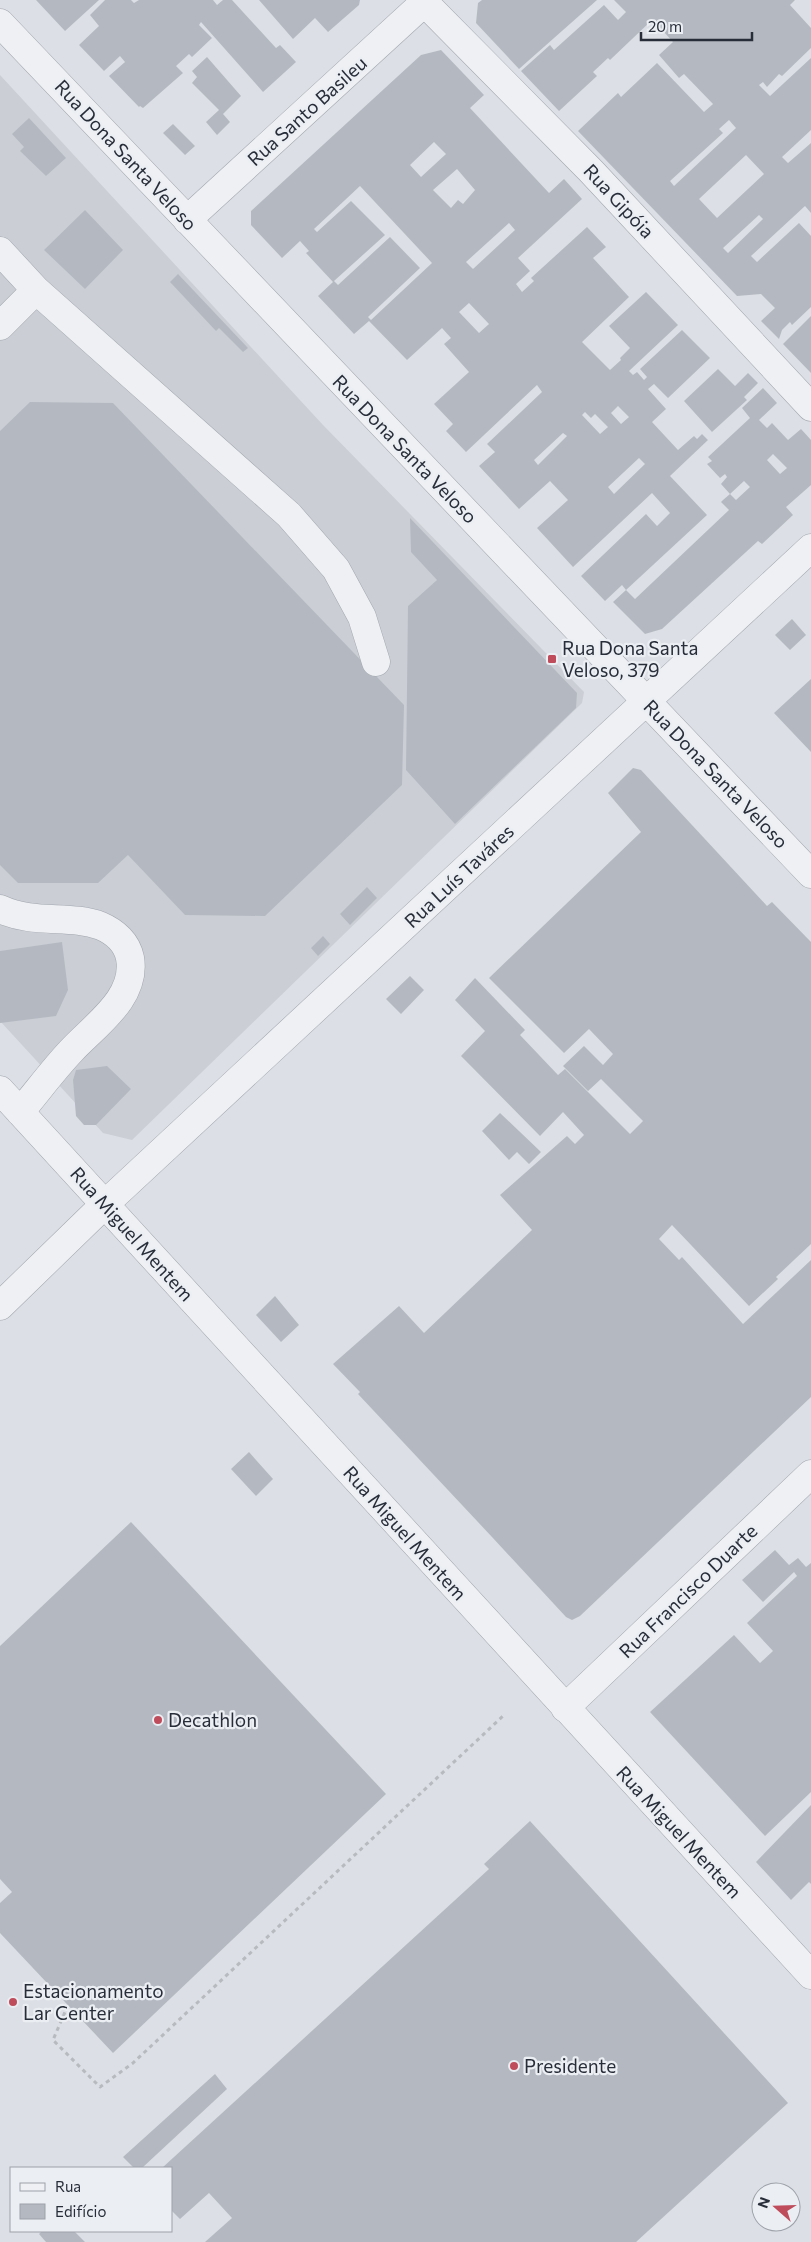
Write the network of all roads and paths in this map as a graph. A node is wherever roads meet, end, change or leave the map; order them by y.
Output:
1 (425, 1) edge
2 (0, 23) edge
3 (187, 220) junction
4 (0, 251) edge
5 (36, 290) junction
6 (0, 326) edge
7 (811, 407) edge
8 (811, 548) edge
9 (376, 662) dead end
10 (647, 702) junction
11 (811, 874) edge
12 (0, 909) edge
13 (0, 1090) edge
14 (20, 1112) junction
15 (105, 1204) junction
16 (0, 1306) edge
17 (811, 1474) edge
18 (565, 1708) junction
19 (503, 1716) dead end
20 (811, 1975) edge
21 (68, 2005) dead end

1 - 3 street, Rua Santo Basileu
1 - 7 street, Rua Gipóia
2 - 3 street, Rua Dona Santa Veloso
3 - 10 street, Rua Dona Santa Veloso
4 - 5 street
5 - 6 street
5 - 9 street
8 - 10 street, Rua Luís Taváres
10 - 11 street, Rua Dona Santa Veloso
10 - 15 street, Rua Luís Taváres
12 - 14 street
13 - 14 street, Rua Miguel Mentem
14 - 15 street, Rua Miguel Mentem
15 - 16 street, Rua Luís Taváres
15 - 18 street, Rua Miguel Mentem
17 - 18 street, Rua Francisco Duarte
18 - 20 street, Rua Miguel Mentem
19 - 21 path

